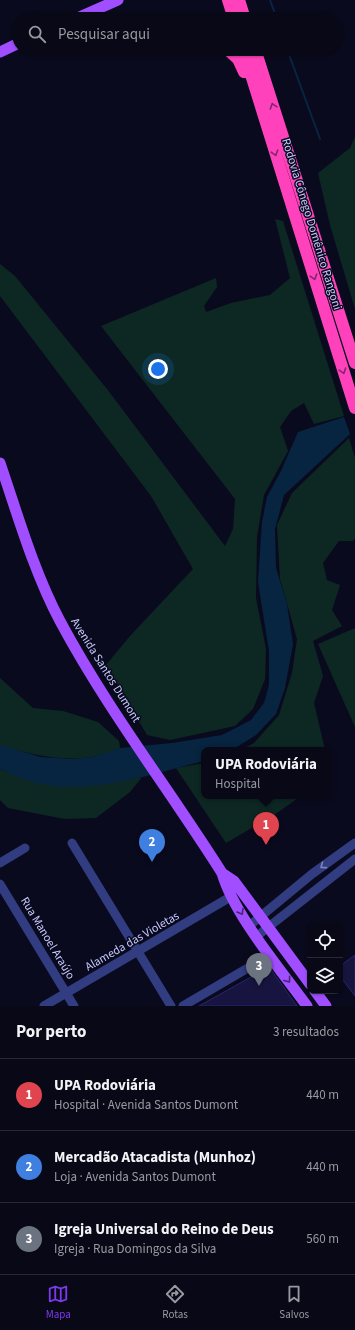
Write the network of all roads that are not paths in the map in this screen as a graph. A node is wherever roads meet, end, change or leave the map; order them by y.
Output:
1 (118, 0) edge
2 (239, 0) edge
3 (90, 12) edge
4 (243, 12) edge
5 (12, 46) edge
6 (0, 52) edge
7 (235, 56) edge
8 (245, 56) edge
9 (257, 56) edge
10 (269, 133) junction
11 (355, 363) edge
12 (355, 408) edge
13 (0, 463) edge
14 (72, 843) dead end
15 (355, 843) edge
16 (25, 848) dead end
17 (355, 859) edge
18 (0, 863) edge
19 (222, 873) junction
20 (0, 884) edge
21 (232, 896) junction
22 (260, 917) junction
23 (249, 926) junction
24 (268, 926) junction
25 (257, 936) junction
26 (138, 951) junction
27 (286, 951) junction
28 (270, 955) junction
29 (277, 965) junction
30 (307, 980) edge
31 (67, 993) junction
32 (317, 994) edge
33 (44, 1006) edge
34 (74, 1006) edge
35 (171, 1006) edge
36 (183, 1006) edge
37 (307, 1006) edge
38 (326, 1006) edge

1 - 3 main road
2 - 4 highway
5 - 6 main road
7 - 10 highway
8 - 10 highway, Rodovia Cônego Domênico Rangoni
11 -> 9 highway, Rodovia Cônego Domênico Rangoni
10 -> 12 highway, Rodovia Cônego Domênico Rangoni
13 - 19 main road, Avenida Santos Dumont
14 - 26 street
15 -> 22 street
16 - 18 street
17 - 24 street
19 - 21 main road, Avenida Santos Dumont
19 - 22 main road, Avenida Santos Dumont
20 - 31 street, Rua Manoel Araújo
21 -> 23 main road, Avenida Santos Dumont
21 - 26 street, Alameda das Violetas
22 - 23 street
22 - 24 main road, Avenida Santos Dumont
23 - 25 main road, Avenida Santos Dumont
24 - 25 street
24 - 27 main road, Avenida Santos Dumont
25 - 28 main road, Avenida Santos Dumont
26 - 31 street, Alameda das Violetas
26 - 35 street
27 - 28 main road
27 - 29 main road
27 - 30 main road, Avenida Santos Dumont
28 - 29 main road, Avenida Santos Dumont
28 - 36 street
29 -> 37 main road, Avenida Santos Dumont
31 - 33 street, Alameda das Violetas
31 - 34 street, Rua Manoel Araújo
32 - 38 main road

